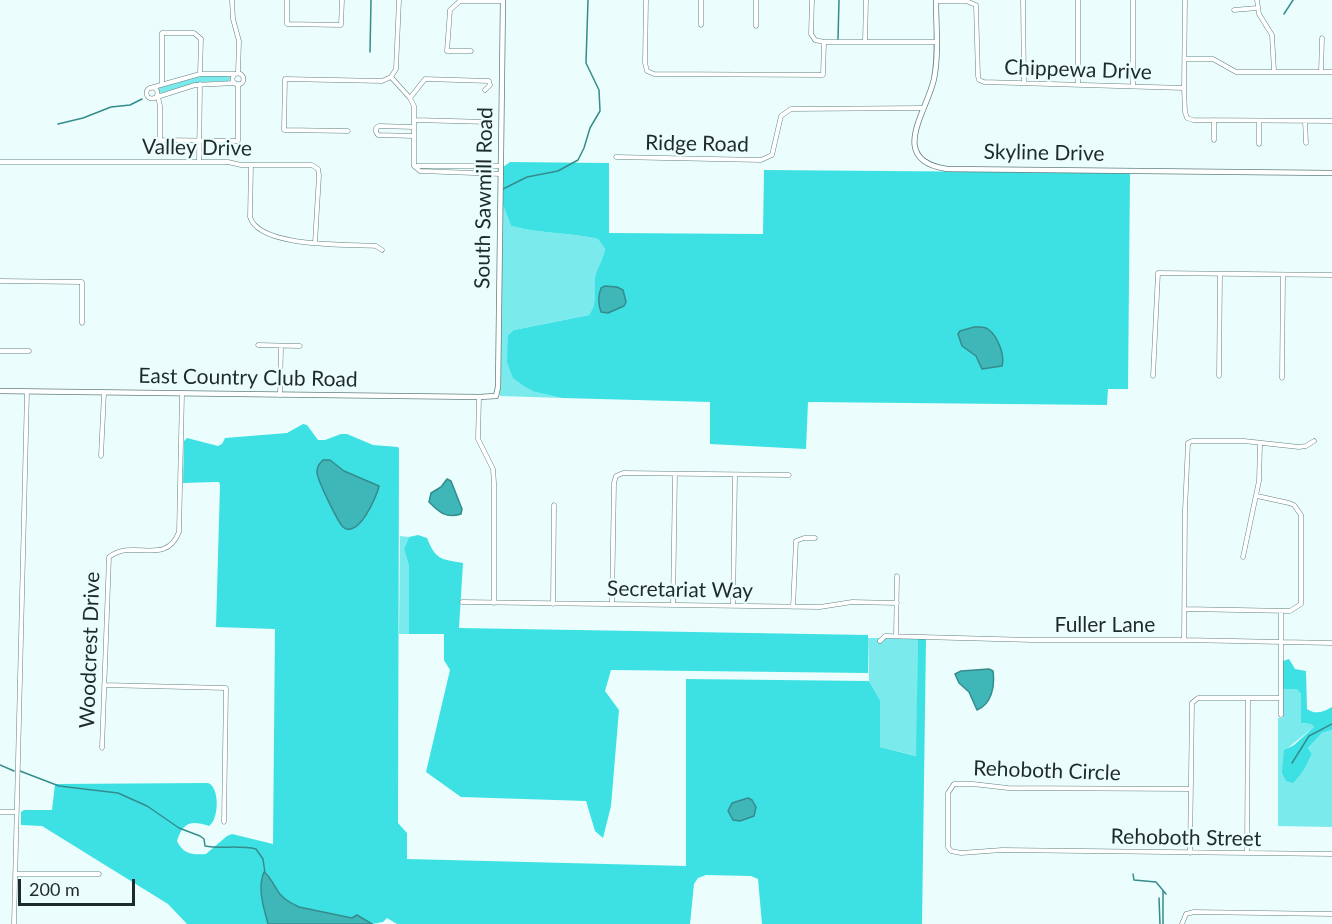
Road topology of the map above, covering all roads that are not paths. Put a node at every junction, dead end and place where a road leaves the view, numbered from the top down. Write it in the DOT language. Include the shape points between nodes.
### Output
graph roads {
  1 [pos="232,0"];
  2 [pos="287,0"];
  3 [pos="342,0"];
  4 [pos="399,0"];
  5 [pos="646,0"];
  6 [pos="701,0"];
  7 [pos="756,0"];
  8 [pos="812,0"];
  9 [pos="866,0"];
  10 [pos="936,0"];
  11 [pos="1023,0"];
  12 [pos="1078,0"];
  13 [pos="1133,0"];
  14 [pos="1185,0"];
  15 [pos="1257,0"];
  16 [pos="502,1"];
  17 [pos="1257,8"];
  18 [pos="1234,10"];
  19 [pos="701,25"];
  20 [pos="756,26"];
  21 [pos="1322,38"];
  22 [pos="824,42"];
  23 [pos="866,42"];
  24 [pos="935,42"];
  25 [pos="471,51"];
  26 [pos="1185,59"];
  27 [pos="1274,71"];
  28 [pos="1321,72"];
  29 [pos="1332,72"];
  30 [pos="200,74"];
  31 [pos="236,74"];
  32 [pos="391,77"];
  33 [pos="1024,83"];
  34 [pos="162,84"];
  35 [pos="200,84"];
  36 [pos="237,84"];
  37 [pos="1078,85"];
  38 [pos="1134,86"];
  39 [pos="150,88"];
  40 [pos="1184,88"];
  41 [pos="485,90"];
  42 [pos="156,98"];
  43 [pos="410,98"];
  44 [pos="923,108"];
  45 [pos="415,120"];
  46 [pos="1214,120"];
  47 [pos="1259,121"];
  48 [pos="1305,121"];
  49 [pos="1332,121"];
  50 [pos="488,122"];
  51 [pos="414,127"];
  52 [pos="348,131"];
  53 [pos="414,136"];
  54 [pos="199,140"];
  55 [pos="1214,140"];
  56 [pos="1306,143"];
  57 [pos="1259,144"];
  58 [pos="616,157"];
  59 [pos="0,162"];
  60 [pos="199,162"];
  61 [pos="251,165"];
  62 [pos="414,166"];
  63 [pos="501,166"];
  64 [pos="1332,173"];
  65 [pos="501,174"];
  66 [pos="315,243"];
  67 [pos="382,250"];
  68 [pos="1220,274"];
  69 [pos="1332,275"];
  70 [pos="1283,276"];
  71 [pos="0,281"];
  72 [pos="82,323"];
  73 [pos="258,345"];
  74 [pos="281,345"];
  75 [pos="300,346"];
  76 [pos="0,351"];
  77 [pos="29,351"];
  78 [pos="1153,376"];
  79 [pos="1219,376"];
  80 [pos="1282,378"];
  81 [pos="0,391"];
  82 [pos="27,392"];
  83 [pos="104,393"];
  84 [pos="182,394"];
  85 [pos="280,395"];
  86 [pos="496,396"];
  87 [pos="479,397"];
  88 [pos="1314,441"];
  89 [pos="1260,444"];
  90 [pos="101,456"];
  91 [pos="675,474"];
  92 [pos="735,474"];
  93 [pos="789,475"];
  94 [pos="1257,496"];
  95 [pos="554,505"];
  96 [pos="815,538"];
  97 [pos="1243,557"];
  98 [pos="897,576"];
  99 [pos="462,602"];
  100 [pos="494,603"];
  101 [pos="897,603"];
  102 [pos="553,604"];
  103 [pos="612,604"];
  104 [pos="673,605"];
  105 [pos="733,606"];
  106 [pos="793,607"];
  107 [pos="1185,609"];
  108 [pos="1281,611"];
  109 [pos="896,636"];
  110 [pos="880,640"];
  111 [pos="1184,640"];
  112 [pos="1280,642"];
  113 [pos="1332,643"];
  114 [pos="104,685"];
  115 [pos="1248,698"];
  116 [pos="1281,698"];
  117 [pos="1281,715"];
  118 [pos="102,748"];
  119 [pos="1190,789"];
  120 [pos="0,812"];
  121 [pos="16,812"];
  122 [pos="225,822"];
  123 [pos="1040,851"];
  124 [pos="1190,853"];
  125 [pos="1247,853"];
  126 [pos="1332,854"];
  127 [pos="15,874"];
  128 [pos="99,874"];
  129 [pos="1332,914"];
  130 [pos="14,924"];
  131 [pos="1182,924"];
  1 -- 31 [label="street" via="238,41"];
  2 -- 3 [label="street" via="287,24 341,25"];
  4 -- 32 [label="street" via="396,69"];
  5 -- 22 [label="street" via="645,63 647,71 654,74 823,75"];
  6 -- 19 [label="street"];
  7 -- 20 [label="street"];
  8 -- 22 [label="street" via="811,34 815,40"];
  9 -- 23 [label="street"];
  10 -- 24 [label="street, Skyline Drive"];
  10 -- 33 [label="street, Chippewa Drive" via="976,5 980,80"];
  11 -- 33 [label="street"];
  12 -- 37 [label="street"];
  13 -- 38 [label="street"];
  14 -- 26 [label="street"];
  15 -- 17 [label="street"];
  16 -- 25 [label="street" via="460,1 450,10 447,51"];
  16 -- 63 [label="street, South Sawmill Road"];
  17 -- 18 [label="street"];
  17 -- 27 [label="street" via="1272,35"];
  21 -- 28 [label="street"];
  22 -- 23 [label="street"];
  23 -- 24 [label="street"];
  24 -- 44 [label="street, Skyline Drive" via="934,78"];
  26 -- 27 [label="street" via="1213,59 1236,72"];
  26 -- 40 [label="street"];
  27 -- 28 [label="street"];
  28 -- 29 [label="street"];
  30 -- 31 [label="street"];
  30 -- 34 [label="street"];
  30 -- 34 [label="street" via="198,35 162,33"];
  31 -- 36 [label="street" via="232,79"];
  31 -- 36 [label="street" via="243,78"];
  32 -- 43 [label="street"];
  32 -- 52 [label="street" via="382,81 285,79 284,130"];
  33 -- 37 [label="street, Chippewa Drive"];
  34 -- 39 [label="street"];
  35 -- 36 [label="street"];
  35 -- 42 [label="street"];
  35 -- 54 [label="street"];
  36 -- 54 [label="street" via="238,141"];
  37 -- 38 [label="street, Chippewa Drive"];
  38 -- 40 [label="street, Chippewa Drive"];
  39 -- 42 [label="street" via="156,91"];
  39 -- 42 [label="street" via="147,95"];
  40 -- 46 [label="street" via="1187,118"];
  41 -- 43 [label="street" via="489,81 425,79"];
  42 -- 54 [label="street" via="160,106 160,140"];
  43 -- 45 [label="street"];
  44 -- 58 [label="street, Ridge Road" via="791,109 781,116 772,155 761,160"];
  44 -- 64 [label="street, Skyline Drive" via="915,146 920,158 938,167"];
  45 -- 50 [label="street"];
  45 -- 51 [label="street"];
  46 -- 47 [label="street"];
  46 -- 55 [label="street"];
  47 -- 48 [label="street"];
  47 -- 57 [label="street"];
  48 -- 49 [label="street"];
  48 -- 56 [label="street"];
  51 -- 53 [label="street"];
  51 -- 53 [label="street" via="376,128 378,135"];
  53 -- 62 [label="street"];
  54 -- 60 [label="street"];
  59 -- 60 [label="street, Valley Drive"];
  60 -- 61 [label="street, Valley Drive"];
  61 -- 66 [label="street" via="252,224 257,230 290,241"];
  61 -- 66 [label="street, Valley Drive" via="312,165 318,169"];
  62 -- 63 [label="street"];
  62 -- 65 [label="street" via="420,171"];
  63 -- 65 [label="street, South Sawmill Road"];
  65 -- 86 [label="street, South Sawmill Road"];
  66 -- 67 [label="street" via="376,246"];
  68 -- 70 [label="street"];
  68 -- 78 [label="street" via="1158,273"];
  68 -- 79 [label="street"];
  69 -- 70 [label="street"];
  70 -- 80 [label="street"];
  71 -- 72 [label="street" via="82,282"];
  73 -- 74 [label="street"];
  74 -- 75 [label="street"];
  74 -- 85 [label="street"];
  76 -- 77 [label="street"];
  81 -- 82 [label="street, East Country Club Road"];
  82 -- 83 [label="street, East Country Club Road"];
  82 -- 121 [label="street"];
  83 -- 84 [label="street, East Country Club Road"];
  83 -- 90 [label="street"];
  84 -- 85 [label="street, East Country Club Road"];
  84 -- 114 [label="street, Woodcrest Drive" via="179,532 166,550 118,550 109,557"];
  85 -- 87 [label="street, East Country Club Road"];
  86 -- 87 [label="street, East Country Club Road"];
  87 -- 100 [label="street" via="478,439 493,469"];
  88 -- 89 [label="street" via="1299,447"];
  89 -- 94 [label="street"];
  89 -- 107 [label="street" via="1188,443"];
  91 -- 92 [label="street"];
  91 -- 103 [label="street" via="616,476"];
  91 -- 104 [label="street"];
  92 -- 93 [label="street"];
  92 -- 105 [label="street"];
  94 -- 97 [label="street"];
  94 -- 108 [label="street" via="1294,505 1301,515 1301,604"];
  95 -- 102 [label="street"];
  96 -- 106 [label="street" via="796,541"];
  98 -- 101 [label="street"];
  99 -- 100 [label="street, Secretariat Way"];
  100 -- 102 [label="street, Secretariat Way"];
  101 -- 106 [label="street, Secretariat Way"];
  101 -- 109 [label="street"];
  102 -- 103 [label="street, Secretariat Way"];
  103 -- 104 [label="street, Secretariat Way"];
  104 -- 105 [label="street, Secretariat Way"];
  105 -- 106 [label="street, Secretariat Way"];
  107 -- 108 [label="street"];
  107 -- 111 [label="street"];
  108 -- 112 [label="street"];
  109 -- 110 [label="street, Fuller Lane"];
  109 -- 111 [label="street, Fuller Lane"];
  111 -- 112 [label="street, Fuller Lane"];
  112 -- 113 [label="street, Fuller Lane"];
  112 -- 116 [label="street"];
  114 -- 118 [label="street, Woodcrest Drive"];
  114 -- 122 [label="street" via="226,688"];
  115 -- 116 [label="street"];
  115 -- 119 [label="street" via="1198,698 1192,704"];
  115 -- 125 [label="street"];
  116 -- 117 [label="street"];
  119 -- 123 [label="street, Rehoboth Circle" via="951,786 951,851"];
  119 -- 124 [label="street"];
  120 -- 121 [label="street"];
  121 -- 127 [label="street"];
  123 -- 124 [label="street, Rehoboth Street"];
  124 -- 125 [label="street, Rehoboth Street"];
  125 -- 126 [label="street, Rehoboth Street"];
  127 -- 128 [label="street"];
  127 -- 130 [label="street"];
  129 -- 131 [label="street" via="1194,912 1186,914"];
}
